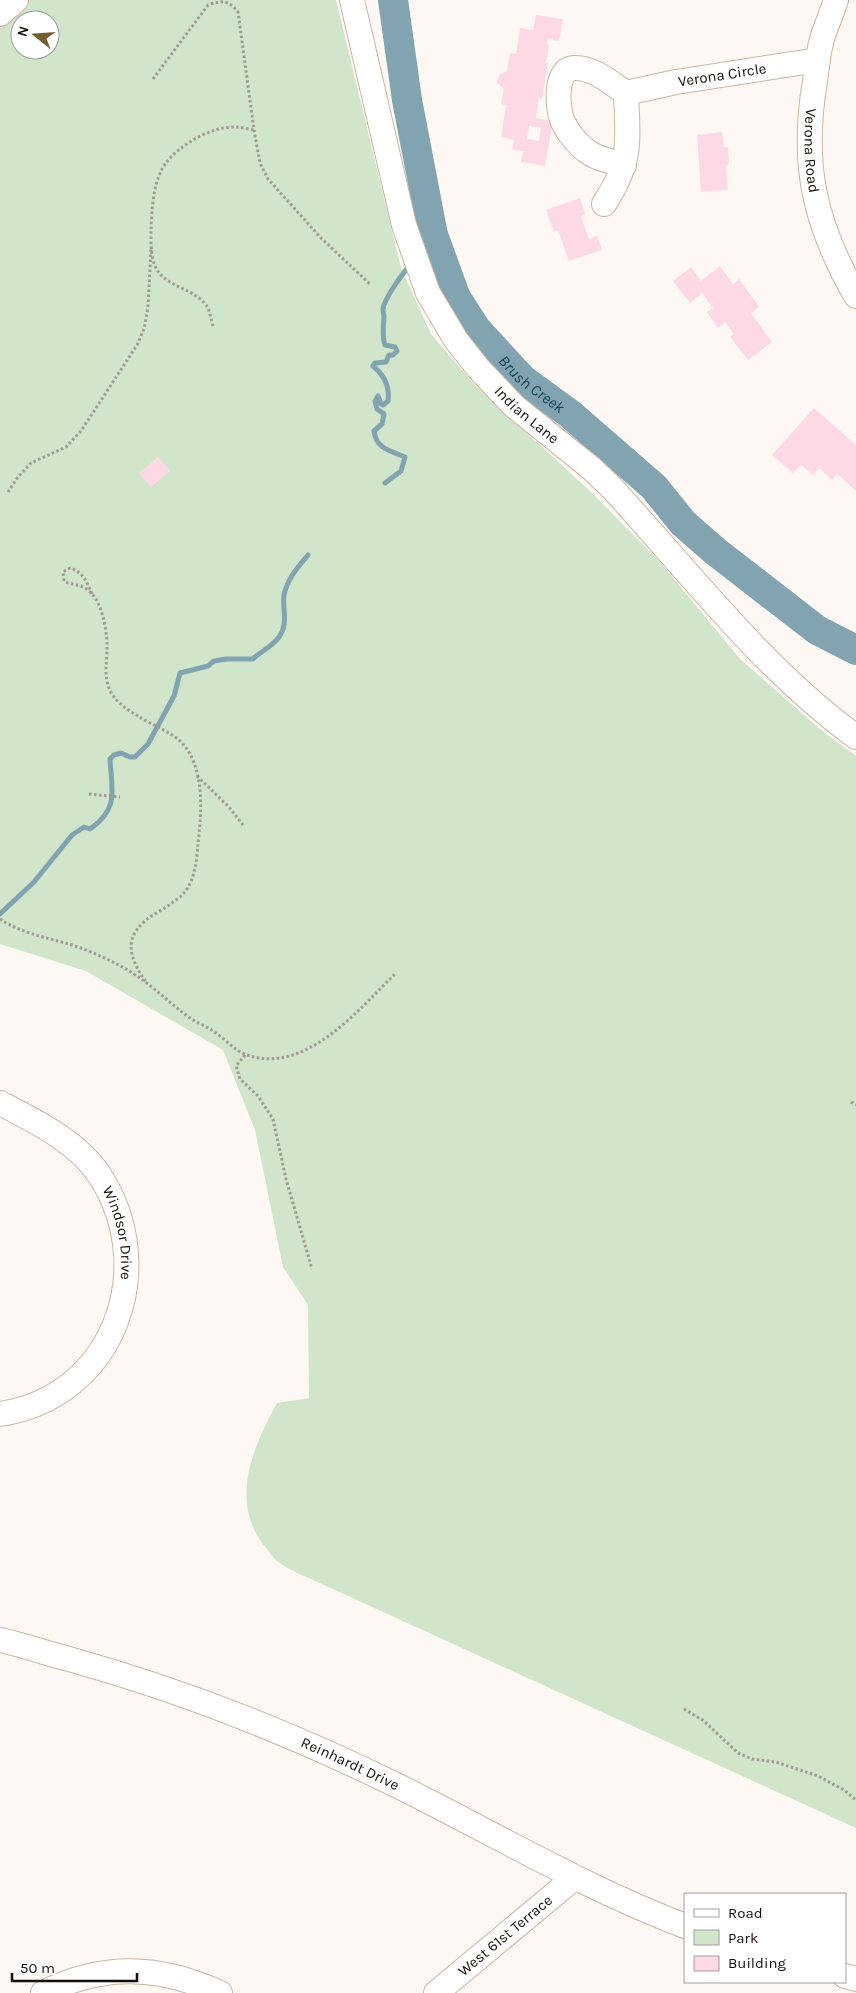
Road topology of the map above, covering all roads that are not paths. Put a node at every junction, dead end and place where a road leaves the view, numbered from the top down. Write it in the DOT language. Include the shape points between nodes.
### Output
graph roads {
  1 [pos="16,0"];
  2 [pos="352,0"];
  3 [pos="836,0"];
  4 [pos="0,14"];
  5 [pos="818,60"];
  6 [pos="626,93"];
  7 [pos="624,165"];
  8 [pos="604,204"];
  9 [pos="856,296"];
  10 [pos="856,737"];
  11 [pos="0,1103"];
  12 [pos="0,1414"];
  13 [pos="0,1640"];
  14 [pos="574,1878"];
  15 [pos="684,1926"];
  16 [pos="43,1993"];
  17 [pos="220,1993"];
  18 [pos="436,1993"];
  1 -- 4 [label="street"];
  2 -- 10 [label="street, Indian Lane" via="404,225 428,293 456,340 514,406 612,488 784,678"];
  3 -- 5 [label="street, Verona Road"];
  5 -- 6 [label="street, Verona Circle"];
  5 -- 9 [label="street, Verona Road" via="810,107 808,154 814,195 823,228"];
  6 -- 7 [label="street" via="628,138"];
  6 -- 7 [label="street" via="595,73 575,68 562,76 559,90 564,125 578,143 597,157"];
  7 -- 8 [label="street"];
  11 -- 12 [label="street, Windsor Drive" via="56,1135 82,1155 99,1175 115,1202 122,1223 128,1270 118,1320 99,1354 63,1389 38,1403"];
  13 -- 14 [label="street, Reinhardt Drive" via="156,1685 238,1714 335,1755"];
  14 -- 15 [label="street, Reinhardt Drive"];
  14 -- 18 [label="street, West 61st Terrace"];
  16 -- 17 [label="street" via="106,1972 129,1970 188,1980"];
}
